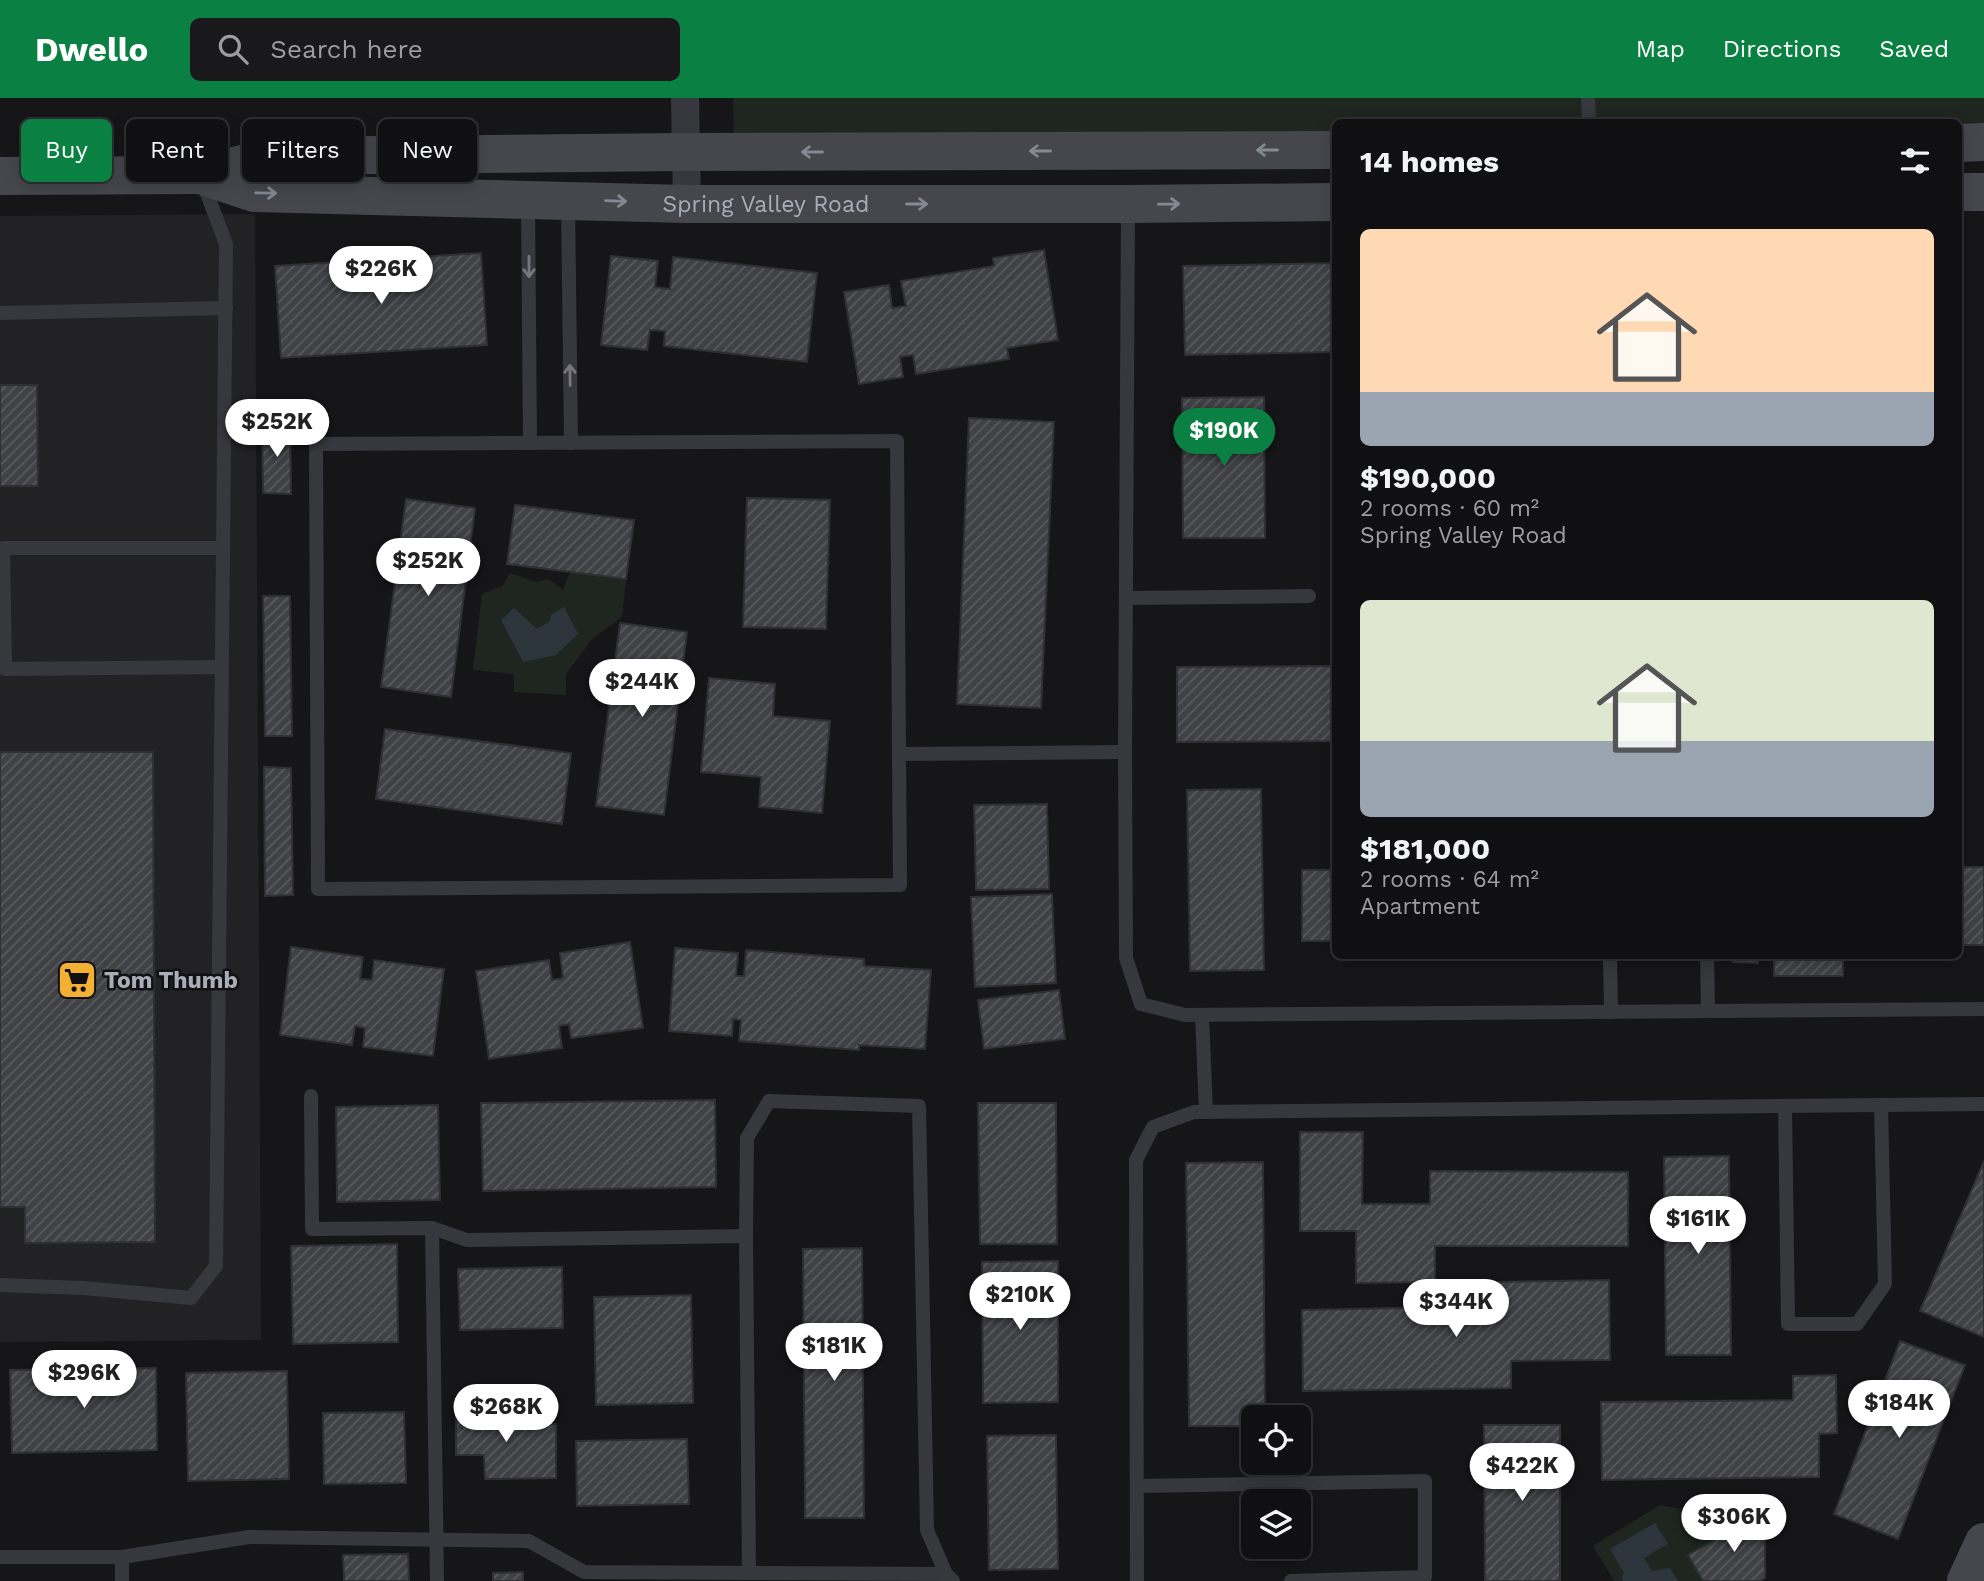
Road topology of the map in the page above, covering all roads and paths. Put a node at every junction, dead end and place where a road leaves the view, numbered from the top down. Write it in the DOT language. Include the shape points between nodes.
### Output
graph roads {
  1 [pos="685,98"];
  2 [pos="1588,98"];
  3 [pos="1589,119"];
  4 [pos="1984,142"];
  5 [pos="1962,143"];
  6 [pos="1332,150"];
  7 [pos="686,152"];
  8 [pos="228,168"];
  9 [pos="126,175"];
  10 [pos="0,176"];
  11 [pos="204,182"];
  12 [pos="222,182"];
  13 [pos="1962,192"];
  14 [pos="1984,192"];
  15 [pos="528,199"];
  16 [pos="568,200"];
  17 [pos="1332,202"];
  18 [pos="687,204"];
  19 [pos="1128,204"];
  20 [pos="226,308"];
  21 [pos="0,313"];
  22 [pos="530,443"];
  23 [pos="570,443"];
  24 [pos="223,548"];
  25 [pos="1309,596"];
  26 [pos="1126,598"];
  27 [pos="222,667"];
  28 [pos="1125,752"];
  29 [pos="899,754"];
  30 [pos="1610,959"];
  31 [pos="1707,959"];
  32 [pos="1984,1009"];
  33 [pos="1708,1011"];
  34 [pos="1611,1012"];
  35 [pos="1202,1015"];
  36 [pos="311,1096"];
  37 [pos="1984,1104"];
  38 [pos="1881,1105"];
  39 [pos="1785,1106"];
  40 [pos="1206,1111"];
  41 [pos="432,1228"];
  42 [pos="746,1236"];
  43 [pos="0,1285"];
  44 [pos="1137,1486"];
  45 [pos="436,1539"];
  46 [pos="1984,1542"];
  47 [pos="122,1557"];
  48 [pos="0,1558"];
  49 [pos="749,1572"];
  50 [pos="949,1577"];
  51 [pos="122,1581"];
  52 [pos="437,1581"];
  53 [pos="1137,1581"];
  54 [pos="1291,1581"];
  55 [pos="1966,1581"];
  1 -- 7 [label="street"];
  2 -- 3 [label="lane"];
  4 -- 5 [label="street"];
  6 -- 7 [label="street, Spring Valley Road, one-way"];
  7 -- 8 [label="street, Spring Valley Road" via="273,156"];
  7 -- 18 [label="street"];
  9 -- 10 [label="street, Spring Valley Road"];
  11 -- 20 [label="lane" via="226,244"];
  12 -- 15 [label="street, Spring Valley Road, one-way" via="254,193"];
  13 -- 14 [label="street"];
  15 -- 16 [label="street, Spring Valley Road"];
  15 -- 22 [label="lane, one-way"];
  16 -- 18 [label="street, Spring Valley Road, one-way"];
  23 -- 16 [label="lane, one-way"];
  19 -- 17 [label="street, Spring Valley Road, one-way"];
  18 -- 19 [label="street, Spring Valley Road, one-way"];
  19 -- 26 [label="lane"];
  20 -- 21 [label="lane"];
  20 -- 24 [label="lane"];
  22 -- 23 [label="lane"];
  22 -- 29 [label="lane" via="316,444 318,889 900,885"];
  23 -- 29 [label="lane" via="897,440"];
  24 -- 27 [label="lane"];
  24 -- 27 [label="lane" via="3,548 5,669"];
  25 -- 26 [label="lane"];
  26 -- 28 [label="lane"];
  27 -- 43 [label="lane" via="216,1266 191,1298"];
  28 -- 29 [label="lane"];
  28 -- 35 [label="lane" via="1126,958 1142,1004"];
  30 -- 34 [label="lane"];
  31 -- 33 [label="lane"];
  32 -- 33 [label="lane"];
  33 -- 34 [label="lane"];
  34 -- 35 [label="lane"];
  35 -- 40 [label="lane"];
  36 -- 41 [label="lane" via="312,1228"];
  37 -- 38 [label="lane"];
  38 -- 39 [label="lane"];
  38 -- 39 [label="lane" via="1885,1284 1857,1324 1788,1324"];
  39 -- 40 [label="lane"];
  40 -- 44 [label="lane" via="1153,1127 1136,1160"];
  41 -- 42 [label="lane" via="467,1240"];
  41 -- 45 [label="lane"];
  42 -- 49 [label="lane"];
  42 -- 50 [label="lane" via="747,1138 769,1101 919,1106 927,1530"];
  44 -- 53 [label="lane"];
  44 -- 54 [label="lane" via="1425,1481 1425,1577"];
  45 -- 47 [label="lane" via="249,1537"];
  45 -- 49 [label="lane" via="529,1541 584,1572"];
  45 -- 52 [label="lane"];
  46 -- 55 [label="street"];
  47 -- 48 [label="lane"];
  47 -- 51 [label="lane"];
  49 -- 50 [label="lane"];
}
